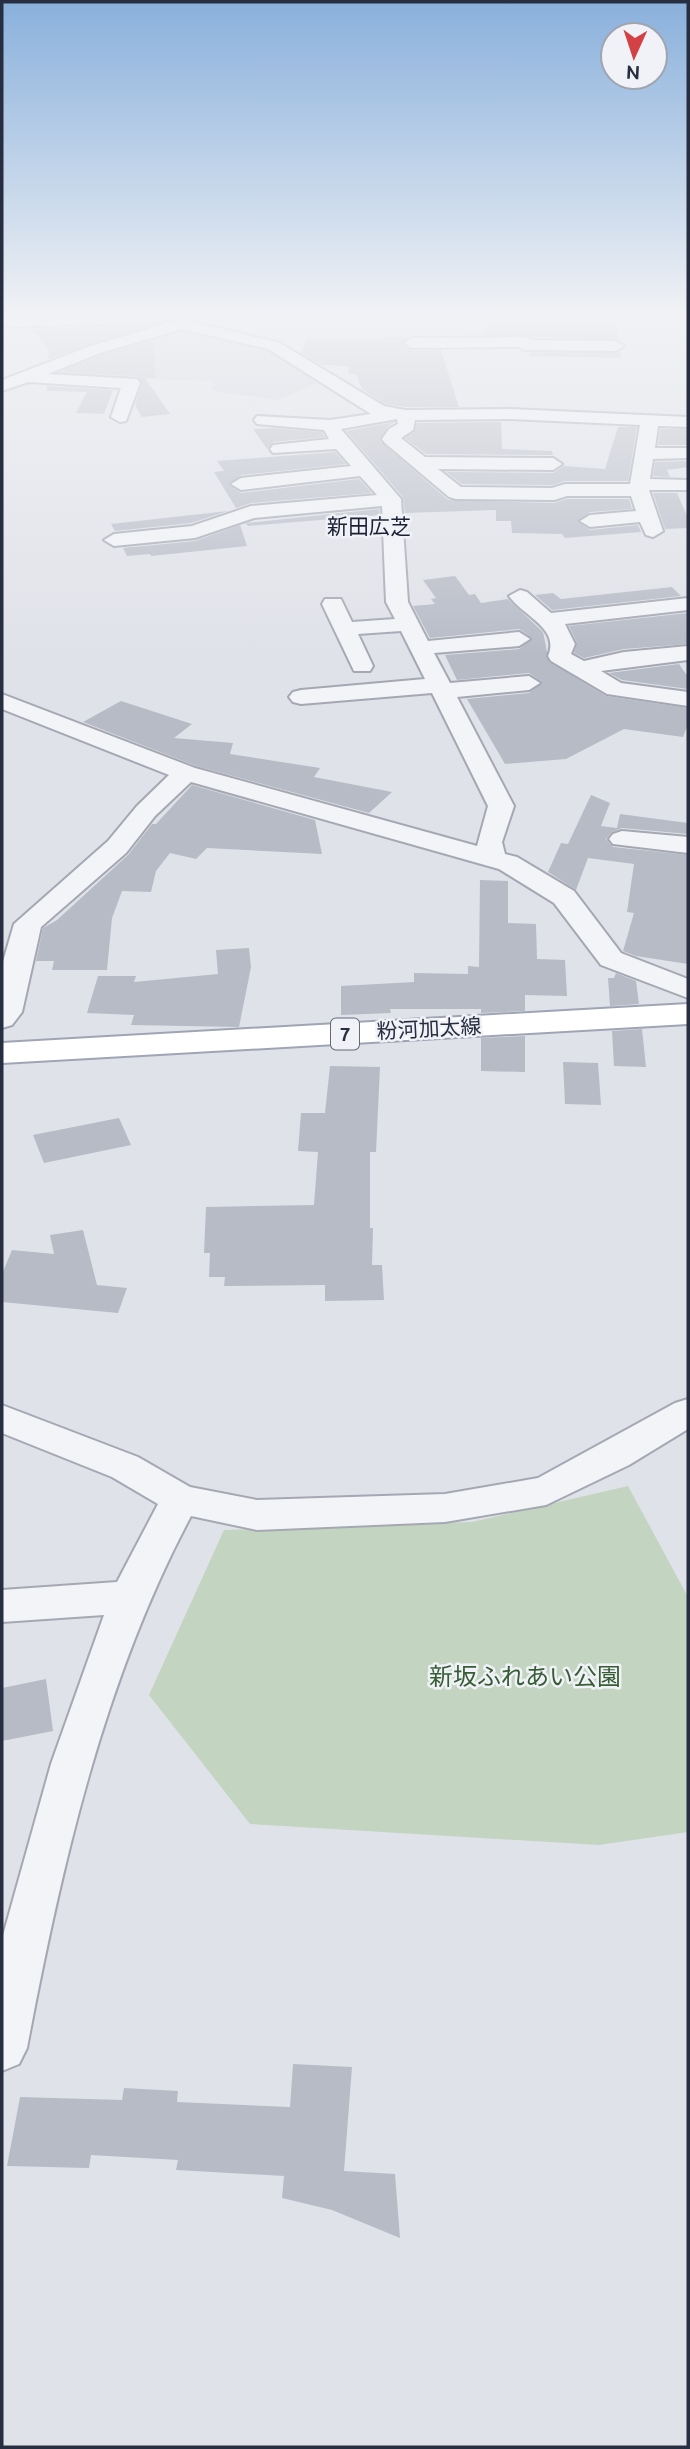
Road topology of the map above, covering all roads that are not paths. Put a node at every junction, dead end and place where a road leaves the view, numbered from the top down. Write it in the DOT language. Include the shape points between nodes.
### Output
graph roads {
  1 [pos="301,427"];
  2 [pos="353,427"];
  3 [pos="405,427"];
  4 [pos="649,427"];
  5 [pos="336,434"];
  6 [pos="279,449"];
  7 [pos="688,453"];
  8 [pos="643,454"];
  9 [pos="418,463"];
  10 [pos="553,464"];
  11 [pos="365,470"];
  12 [pos="241,484"];
  13 [pos="685,485"];
  14 [pos="639,487"];
  15 [pos="529,494"];
  16 [pos="391,499"];
  17 [pos="532,519"];
  18 [pos="590,521"];
  19 [pos="114,540"];
  20 [pos="520,596"];
  21 [pos="333,604"];
  22 [pos="688,604"];
  23 [pos="546,620"];
  24 [pos="409,624"];
  25 [pos="344,629"];
  26 [pos="519,639"];
  27 [pos="421,648"];
  28 [pos="688,653"];
  29 [pos="362,666"];
  30 [pos="580,669"];
  31 [pos="529,683"];
  32 [pos="441,688"];
  33 [pos="301,697"];
  34 [pos="688,699"];
  35 [pos="7,710"];
  36 [pos="186,773"];
  37 [pos="622,839"];
  38 [pos="688,845"];
  39 [pos="493,859"];
  40 [pos="688,989"];
  41 [pos="688,1014"];
  42 [pos="2,1018"];
  43 [pos="2,1053"];
  44 [pos="688,1412"];
  45 [pos="2,1418"];
  46 [pos="180,1499"];
  47 [pos="131,1597"];
  48 [pos="2,1606"];
  49 [pos="2,2048"];
  1 -- 5 [label="street"];
  2 -- 5 [label="street"];
  3 -- 9 [label="street" via="391,439"];
  4 -- 8 [label="street"];
  5 -- 6 [label="street"];
  5 -- 11 [label="street"];
  7 -- 8 [label="street"];
  8 -- 14 [label="street"];
  9 -- 10 [label="street"];
  9 -- 15 [label="street" via="456,493"];
  11 -- 12 [label="street"];
  11 -- 16 [label="street"];
  13 -- 14 [label="street"];
  14 -- 15 [label="street"];
  14 -- 18 [label="street" via="650,523"];
  15 -- 17 [label="street"];
  16 -- 19 [label="street" via="251,512 195,532"];
  16 -- 24 [label="street" via="397,602"];
  20 -- 23 [label="street"];
  21 -- 25 [label="street"];
  22 -- 23 [label="street"];
  23 -- 30 [label="street" via="560,631 564,644 559,656"];
  24 -- 25 [label="street"];
  24 -- 27 [label="street"];
  25 -- 29 [label="street"];
  26 -- 27 [label="street"];
  27 -- 32 [label="street"];
  28 -- 30 [label="street"];
  30 -- 34 [label="street" via="615,690"];
  31 -- 32 [label="street"];
  32 -- 33 [label="street"];
  32 -- 39 [label="street" via="502,806 489,842"];
  35 -- 36 [label="street"];
  36 -- 39 [label="street"];
  36 -- 42 [label="street" via="117,847 28,924"];
  37 -- 38 [label="street"];
  39 -- 40 [label="street" via="508,863 564,897 611,959"];
  41 -- 43 [label="main road, 粉河加太線 / 7"];
  44 -- 46 [label="street" via="546,1491 445,1508 257,1515"];
  45 -- 46 [label="street" via="125,1467"];
  46 -- 47 [label="street"];
  47 -- 48 [label="street"];
  47 -- 49 [label="street" via="71,1774 17,1966"];
}
